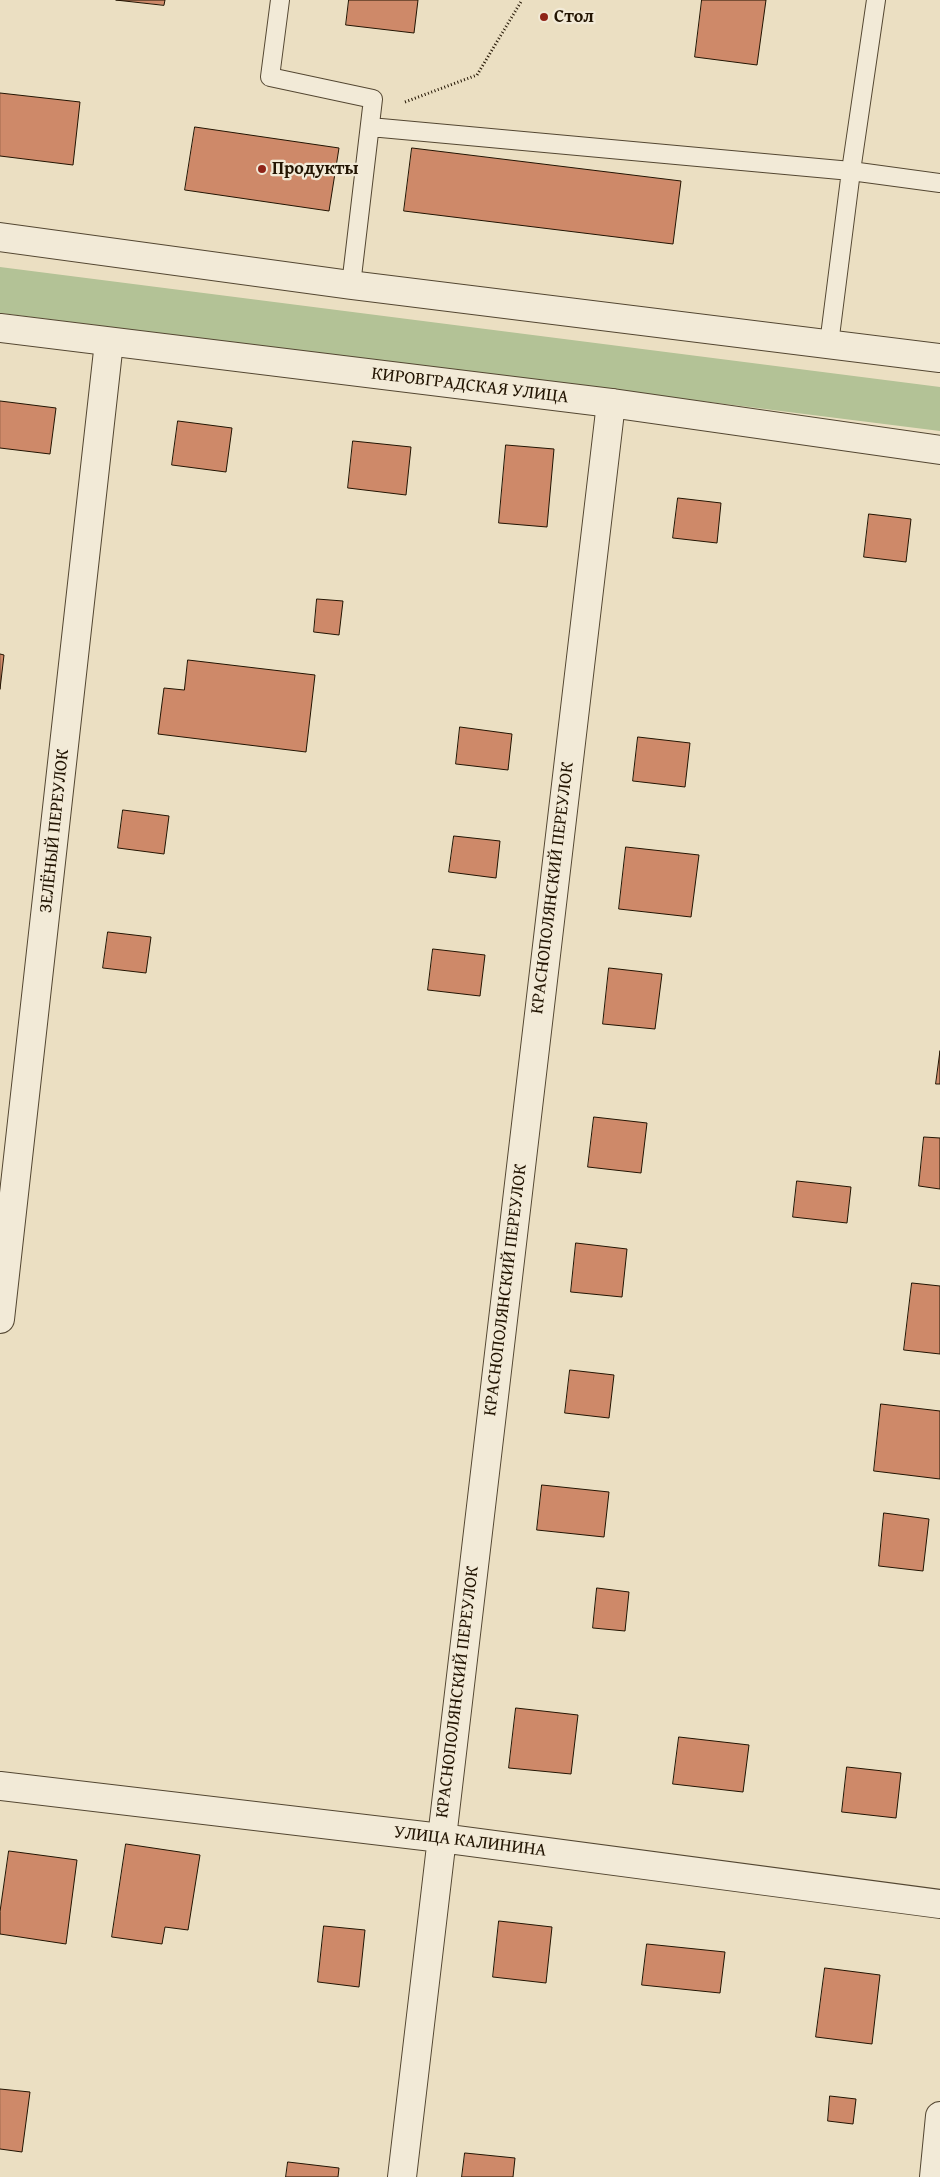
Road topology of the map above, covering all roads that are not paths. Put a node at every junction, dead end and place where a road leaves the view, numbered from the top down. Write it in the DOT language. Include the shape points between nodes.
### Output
graph roads {
  1 [pos="280,0"];
  2 [pos="876,0"];
  3 [pos="371,121"];
  4 [pos="851,171"];
  5 [pos="940,183"];
  6 [pos="0,237"];
  7 [pos="351,285"];
  8 [pos="0,328"];
  9 [pos="109,342"];
  10 [pos="830,344"];
  11 [pos="939,353"];
  12 [pos="611,403"];
  13 [pos="940,450"];
  14 [pos="0,1319"];
  15 [pos="0,1786"];
  16 [pos="441,1838"];
  17 [pos="940,1904"];
  18 [pos="940,2116"];
  19 [pos="402,2177"];
  20 [pos="934,2177"];
  1 -- 3 [label="lane" via="270,77 373,99"];
  2 -- 4 [label="lane"];
  3 -- 4 [label="lane"];
  3 -- 7 [label="lane"];
  4 -- 5 [label="lane"];
  4 -- 10 [label="lane"];
  6 -- 7 [label="street"];
  7 -- 10 [label="street"];
  8 -- 9 [label="street, КИРОВГРАДСКАЯ УЛИЦА"];
  9 -- 12 [label="street, КИРОВГРАДСКАЯ УЛИЦА"];
  9 -- 14 [label="street, ЗЕЛЁНЫЙ ПЕРЕУЛОК"];
  10 -- 11 [label="street"];
  12 -- 13 [label="street, КИРОВГРАДСКАЯ УЛИЦА"];
  12 -- 16 [label="street, КРАСНОПОЛЯНСКИЙ ПЕРЕУЛОК"];
  15 -- 16 [label="street, УЛИЦА КАЛИНИНА"];
  16 -- 17 [label="street, УЛИЦА КАЛИНИНА"];
  16 -- 19 [label="street, КРАСНОПОЛЯНСКИЙ ПЕРЕУЛОК"];
  18 -- 20 [label="street"];
}
